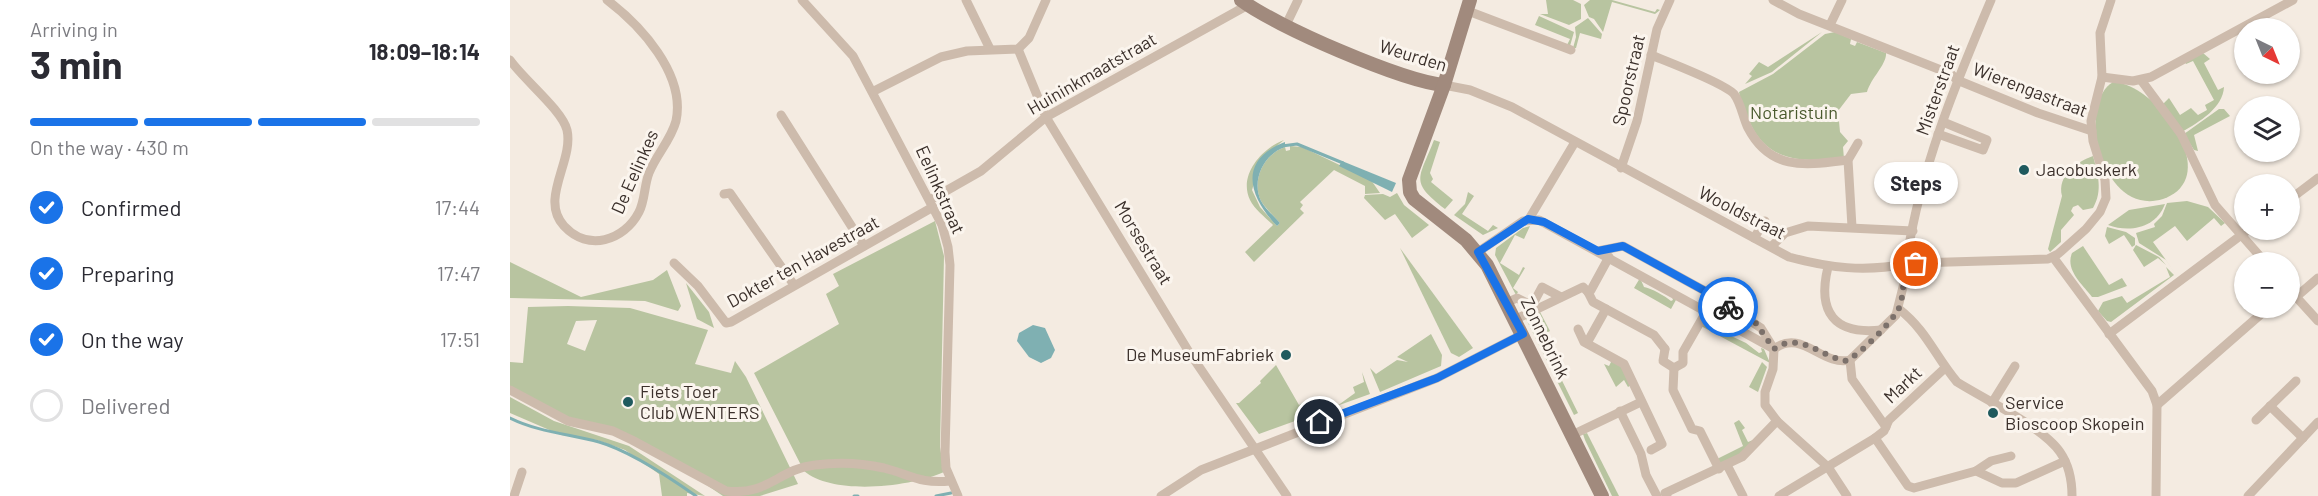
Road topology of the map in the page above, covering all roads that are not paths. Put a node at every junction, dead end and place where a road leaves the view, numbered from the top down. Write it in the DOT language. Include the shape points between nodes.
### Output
graph roads {
  1 [pos="607,0"];
  2 [pos="966,0"];
  3 [pos="1046,0"];
  4 [pos="1298,0"];
  5 [pos="1670,0"];
  6 [pos="1773,0"];
  7 [pos="1842,0"];
  8 [pos="1990,0"];
  9 [pos="2111,0"];
  10 [pos="2294,0"];
  11 [pos="805,1"];
  12 [pos="1244,2"];
  13 [pos="1469,5"];
  14 [pos="1286,25"];
  15 [pos="1830,25"];
  16 [pos="990,49"];
  17 [pos="1018,49"];
  18 [pos="1571,50"];
  19 [pos="1651,55"];
  20 [pos="510,60"];
  21 [pos="2102,77"];
  22 [pos="1957,80"];
  23 [pos="2141,80"];
  24 [pos="1444,85"];
  25 [pos="874,91"];
  26 [pos="781,116"];
  27 [pos="1046,117"];
  28 [pos="1943,122"];
  29 [pos="2092,131"];
  30 [pos="1938,134"];
  31 [pos="1575,142"];
  32 [pos="1858,143"];
  33 [pos="1848,160"];
  34 [pos="1621,168"];
  35 [pos="2318,178"];
  36 [pos="2300,192"];
  37 [pos="724,194"];
  38 [pos="932,203"];
  39 [pos="1528,219"];
  40 [pos="1765,221"];
  41 [pos="2234,222"];
  42 [pos="1852,227"];
  43 [pos="1913,231"];
  44 [pos="1754,238"];
  45 [pos="2234,240"];
  46 [pos="864,246"];
  47 [pos="1772,246"];
  48 [pos="1598,251"];
  49 [pos="1478,252"];
  50 [pos="1609,257"];
  51 [pos="2053,257"];
  52 [pos="674,264"];
  53 [pos="1907,266"];
  54 [pos="1828,267"];
  55 [pos="2318,278"];
  56 [pos="794,285"];
  57 [pos="1589,294"];
  58 [pos="2300,294"];
  59 [pos="1561,297"];
  60 [pos="1714,298"];
  61 [pos="2300,301"];
  62 [pos="1508,302"];
  63 [pos="1606,309"];
  64 [pos="1899,309"];
  65 [pos="1706,313"];
  66 [pos="2257,318"];
  67 [pos="1516,319"];
  68 [pos="2318,321"];
  69 [pos="1578,329"];
  70 [pos="1881,330"];
  71 [pos="1523,334"];
  72 [pos="2109,334"];
  73 [pos="1587,343"];
  74 [pos="1933,345"];
  75 [pos="1665,349"];
  76 [pos="1774,349"];
  77 [pos="1683,352"];
  78 [pos="1925,352"];
  79 [pos="1850,360"];
  80 [pos="2015,366"];
  81 [pos="1674,368"];
  82 [pos="1945,368"];
  83 [pos="2296,381"];
  84 [pos="510,390"];
  85 [pos="1641,402"];
  86 [pos="1992,403"];
  87 [pos="2157,405"];
  88 [pos="2270,406"];
  89 [pos="1620,411"];
  90 [pos="2256,420"];
  91 [pos="1777,421"];
  92 [pos="2318,422"];
  93 [pos="1886,427"];
  94 [pos="1572,435"];
  95 [pos="1875,438"];
  96 [pos="2303,438"];
  97 [pos="1255,447"];
  98 [pos="1650,450"];
  99 [pos="2011,456"];
  100 [pos="2066,462"];
  101 [pos="1723,467"];
  102 [pos="1828,467"];
  103 [pos="1976,471"];
  104 [pos="522,472"];
  105 [pos="950,480"];
  106 [pos="1662,495"];
  107 [pos="514,496"];
  108 [pos="958,496"];
  109 [pos="1161,496"];
  110 [pos="1287,496"];
  111 [pos="1602,496"];
  112 [pos="1743,496"];
  113 [pos="1779,496"];
  114 [pos="1847,496"];
  115 [pos="2072,496"];
  116 [pos="2156,496"];
  117 [pos="2248,496"];
  1 -- 20 [label="street, De Eelinkes" via="640,28 655,49 668,74 676,106 675,123 648,176 640,211 620,235 596,241 581,239 560,221 555,208 566,152 566,128 556,111"];
  2 -- 16 [label="street"];
  3 -- 17 [label="street" via="1029,38"];
  4 -- 14 [label="street"];
  5 -- 19 [label="street, Spoorstraat"];
  6 -- 15 [label="street, Wierengastraat"];
  7 -- 15 [label="street"];
  8 -- 22 [label="street, Misterstraat"];
  9 -- 21 [label="street" via="2100,33"];
  10 -- 23 [label="street"];
  11 -- 25 [label="street, Eelinkstraat" via="853,56"];
  12 -- 14 [label="street, Weurden"];
  12 -- 27 [label="street, Huininkmaatstraat"];
  13 -- 18 [label="street"];
  13 -- 24 [label="street, Zonnebrink"];
  14 -- 24 [label="street, Weurden" via="1378,66"];
  15 -- 22 [label="street, Wierengastraat" via="1951,74"];
  16 -- 17 [label="street"];
  16 -- 25 [label="street" via="941,57"];
  17 -- 27 [label="street, Morsestraat"];
  19 -- 33 [label="street" via="1728,90 1738,101 1754,137 1778,158 1802,165"];
  19 -- 34 [label="street, Spoorstraat" via="1637,121"];
  21 -- 23 [label="street"];
  21 -- 29 [label="street"];
  22 -- 28 [label="street, Misterstraat"];
  22 -- 29 [label="street, Wierengastraat" via="2038,114"];
  23 -- 41 [label="street" via="2174,124 2216,205"];
  24 -- 31 [label="street, Weurden" via="1502,102"];
  24 -- 49 [label="street, Zonnebrink" via="1408,187 1414,199"];
  25 -- 38 [label="street, Eelinkstraat"];
  26 -- 46 [label="street"];
  27 -- 38 [label="street, Huininkmaatstraat" via="981,171"];
  27 -- 97 [label="street, Morsestraat" via="1189,352"];
  28 -- 30 [label="street, Misterstraat"];
  28 -- 30 [label="street" via="1987,140 1983,150"];
  29 -- 51 [label="street" via="2105,180 2104,204 2086,229"];
  30 -- 43 [label="street, Misterstraat"];
  31 -- 34 [label="street, Wooldstraat"];
  31 -- 39 [label="street"];
  32 -- 33 [label="street"];
  33 -- 42 [label="street"];
  34 -- 44 [label="street, Wooldstraat"];
  35 -- 36 [label="street"];
  37 -- 56 [label="street" via="730,194"];
  38 -- 46 [label="street, Dokter ten Havestraat"];
  38 -- 105 [label="street, Eelinkstraat" via="949,256 945,452"];
  39 -- 48 [label="street" via="1544,222"];
  39 -- 49 [label="street"];
  40 -- 44 [label="street"];
  42 -- 43 [label="street"];
  42 -- 47 [label="street" via="1808,226 1785,233"];
  43 -- 53 [label="street, Misterstraat"];
  44 -- 47 [label="street, Wooldstraat"];
  45 -- 72 [label="street"];
  46 -- 56 [label="street, Dokter ten Havestraat"];
  47 -- 54 [label="street, Wooldstraat" via="1789,257"];
  48 -- 50 [label="street"];
  48 -- 60 [label="street" via="1623,246"];
  49 -- 62 [label="street, Zonnebrink"];
  50 -- 57 [label="street"];
  50 -- 65 [label="street"];
  51 -- 53 [label="street, Wooldstraat"];
  51 -- 72 [label="street"];
  52 -- 56 [label="street, Dokter ten Havestraat" via="698,286 726,323"];
  53 -- 54 [label="street, Wooldstraat"];
  53 -- 64 [label="street"];
  54 -- 70 [label="street" via="1824,301 1832,317 1848,329"];
  55 -- 58 [label="street"];
  57 -- 59 [label="street" via="1583,287"];
  57 -- 63 [label="street" via="1593,302"];
  59 -- 62 [label="street" via="1542,287 1534,302 1529,304 1517,298"];
  59 -- 67 [label="street"];
  60 -- 65 [label="street"];
  60 -- 76 [label="street" via="1755,322"];
  61 -- 68 [label="street"];
  62 -- 67 [label="street, Zonnebrink"];
  63 -- 73 [label="street"];
  63 -- 75 [label="street" via="1654,335"];
  64 -- 70 [label="street"];
  64 -- 74 [label="street, Markt"];
  65 -- 76 [label="street"];
  65 -- 77 [label="street"];
  66 -- 87 [label="street"];
  67 -- 71 [label="street, Zonnebrink"];
  69 -- 73 [label="street"];
  70 -- 79 [label="street"];
  71 -- 94 [label="street, Zonnebrink"];
  71 -- 97 [label="street" via="1437,378"];
  72 -- 87 [label="street" via="2152,391"];
  73 -- 85 [label="street" via="1624,364"];
  74 -- 78 [label="street, Markt"];
  74 -- 82 [label="street, Markt"];
  75 -- 77 [label="street" via="1676,346"];
  75 -- 81 [label="street" via="1663,361"];
  76 -- 79 [label="street" via="1798,341 1839,360"];
  76 -- 91 [label="street" via="1773,369 1764,398"];
  77 -- 81 [label="street" via="1683,363"];
  79 -- 93 [label="street, Markt" via="1852,379 1866,392"];
  80 -- 86 [label="street"];
  81 -- 101 [label="street" via="1673,390 1692,429 1700,431"];
  82 -- 86 [label="street, Markt" via="1957,382"];
  82 -- 93 [label="street, Markt"];
  83 -- 88 [label="street"];
  84 -- 105 [label="street" via="568,421 613,431 726,491 740,494 761,490 796,468 817,464 877,467 929,483"];
  85 -- 89 [label="street"];
  85 -- 98 [label="street" via="1662,444"];
  86 -- 100 [label="street, Markt" via="2052,442"];
  87 -- 116 [label="street"];
  88 -- 90 [label="street"];
  88 -- 96 [label="street"];
  89 -- 94 [label="street"];
  89 -- 106 [label="street" via="1646,475"];
  91 -- 101 [label="street" via="1746,454"];
  91 -- 102 [label="street"];
  92 -- 96 [label="street"];
  93 -- 95 [label="street, Markt"];
  94 -- 111 [label="street, Zonnebrink"];
  95 -- 102 [label="street, Markt"];
  95 -- 103 [label="street" via="1914,488"];
  96 -- 117 [label="street"];
  97 -- 109 [label="street" via="1201,470"];
  97 -- 110 [label="street, Morsestraat"];
  99 -- 103 [label="street" via="1991,461"];
  100 -- 103 [label="street" via="2016,483 2002,483"];
  100 -- 115 [label="street"];
  101 -- 106 [label="street"];
  101 -- 112 [label="street"];
  102 -- 113 [label="street, Markt"];
  102 -- 114 [label="street"];
  104 -- 107 [label="street"];
  105 -- 108 [label="street, Eelinkstraat"];
}
